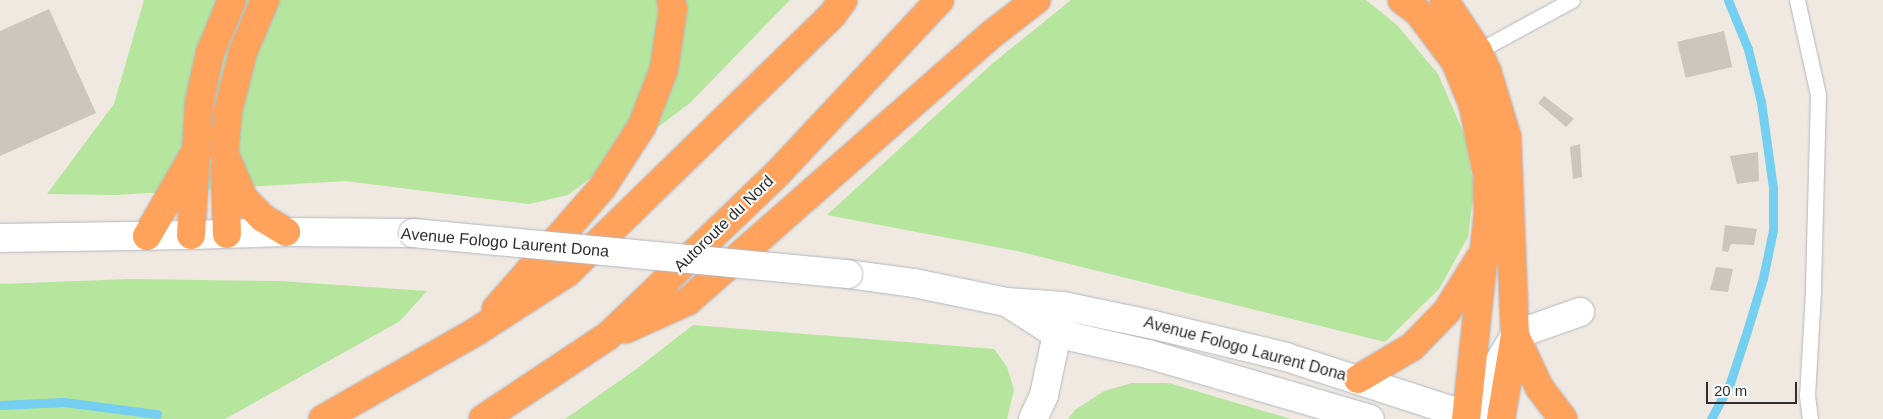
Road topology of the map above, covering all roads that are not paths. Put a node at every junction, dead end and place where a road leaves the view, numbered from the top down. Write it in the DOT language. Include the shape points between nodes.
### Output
graph roads {
  1 [pos="232,0"];
  2 [pos="265,0"];
  3 [pos="672,0"];
  4 [pos="843,0"];
  5 [pos="940,0"];
  6 [pos="1036,0"];
  7 [pos="1402,0"];
  8 [pos="1444,0"];
  9 [pos="1572,0"];
  10 [pos="1797,0"];
  11 [pos="1478,51"];
  12 [pos="194,152"];
  13 [pos="224,153"];
  14 [pos="286,232"];
  15 [pos="227,234"];
  16 [pos="191,235"];
  17 [pos="146,236"];
  18 [pos="0,238"];
  19 [pos="1484,253"];
  20 [pos="1006,302"];
  21 [pos="1063,306"];
  22 [pos="1580,312"];
  23 [pos="477,331"];
  24 [pos="1056,333"];
  25 [pos="1515,335"];
  26 [pos="608,336"];
  27 [pos="1358,379"];
  28 [pos="1471,418"];
  29 [pos="323,419"];
  30 [pos="483,419"];
  31 [pos="1033,419"];
  32 [pos="1370,419"];
  33 [pos="1501,419"];
  34 [pos="1563,419"];
  35 [pos="1810,419"];
  1 -- 12 [label="highway" via="210,53 199,104"];
  2 -- 13 [label="highway" via="243,52 228,111"];
  3 -- 23 [label="highway" via="664,69 642,126 602,188"];
  4 -- 23 [label="highway" via="833,14 567,273"];
  5 -- 26 [label="highway, Autoroute du Nord" via="777,174"];
  6 -- 26 [label="highway" via="992,34 688,301"];
  7 -- 19 [label="highway" via="1419,14 1455,61 1473,106 1487,174 1488,214"];
  8 -- 11 [label="highway"];
  9 -- 11 [label="lane"];
  10 -- 35 [label="lane" via="1818,95 1807,395"];
  11 -- 25 [label="highway" via="1507,137"];
  12 -- 16 [label="highway"];
  12 -- 17 [label="highway"];
  13 -- 14 [label="highway" via="244,200 263,218"];
  13 -- 15 [label="highway"];
  14 -- 15 [label="main road, Avenue Fologo Laurent Dona"];
  14 -- 20 [label="main road, Avenue Fologo Laurent Dona, bridge" via="413,233 848,274"];
  15 -- 16 [label="main road, Avenue Fologo Laurent Dona"];
  16 -- 17 [label="main road, Avenue Fologo Laurent Dona"];
  17 -- 18 [label="main road, Avenue Fologo Laurent Dona"];
  19 -- 27 [label="highway" via="1448,311 1412,347"];
  19 -- 28 [label="highway"];
  20 -- 21 [label="main road, Avenue Fologo Laurent Dona"];
  20 -- 24 [label="main road, Avenue Fologo Laurent Dona"];
  21 -- 24 [label="main road"];
  21 -- 27 [label="main road, Avenue Fologo Laurent Dona" via="1277,355"];
  22 -- 25 [label="main road"];
  23 -- 29 [label="highway"];
  24 -- 31 [label="main road" via="1044,395"];
  24 -- 32 [label="main road, Avenue Fologo Laurent Dona" via="1148,354"];
  25 -- 28 [label="main road"];
  25 -- 33 [label="highway"];
  25 -- 34 [label="highway" via="1539,387"];
  26 -- 30 [label="highway, Autoroute du Nord"];
  27 -- 28 [label="main road, Avenue Fologo Laurent Dona"];
}
